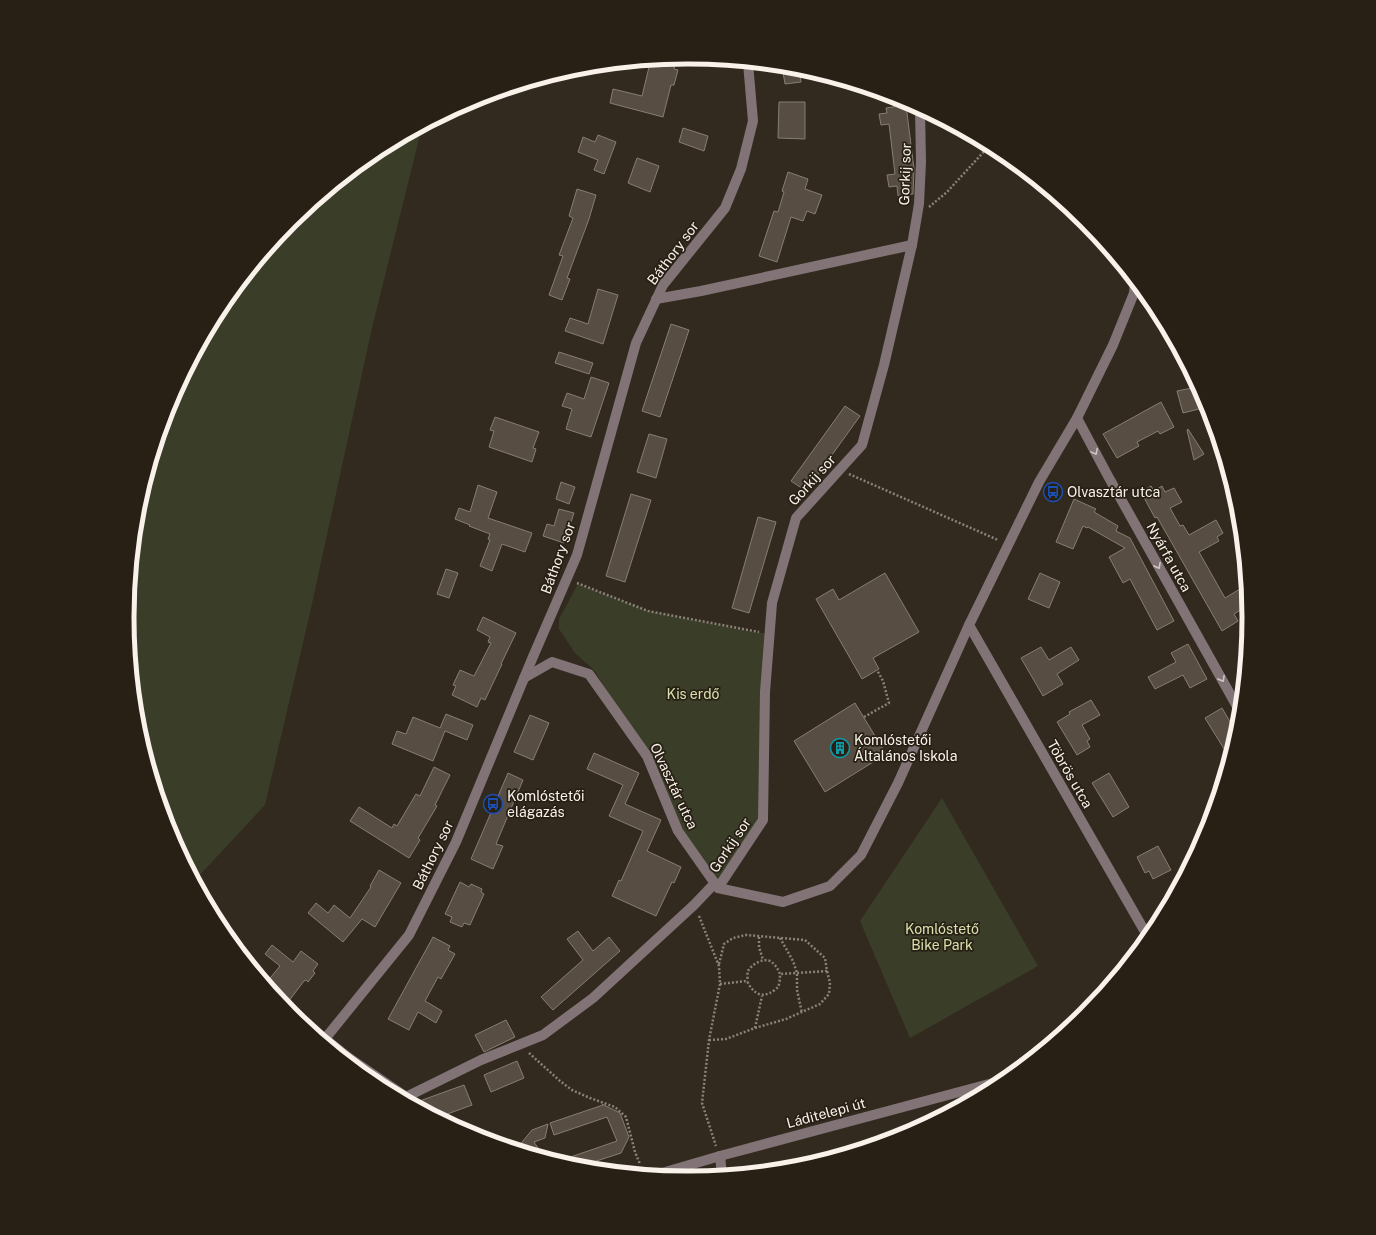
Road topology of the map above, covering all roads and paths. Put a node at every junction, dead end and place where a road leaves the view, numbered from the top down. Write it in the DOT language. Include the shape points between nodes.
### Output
graph roads {
  1 [pos="748,68"];
  2 [pos="920,115"];
  3 [pos="985,150"];
  4 [pos="928,209"];
  5 [pos="912,245"];
  6 [pos="1134,291"];
  7 [pos="656,299"];
  8 [pos="1076,418"];
  9 [pos="839,470"];
  10 [pos="1009,545"];
  11 [pos="567,579"];
  12 [pos="969,625"];
  13 [pos="769,634"];
  14 [pos="877,670"];
  15 [pos="524,678"];
  16 [pos="1235,703"];
  17 [pos="864,717"];
  18 [pos="717,885"];
  19 [pos="694,905"];
  20 [pos="1144,930"];
  21 [pos="759,937"];
  22 [pos="780,938"];
  23 [pos="763,960"];
  24 [pos="719,966"];
  25 [pos="827,971"];
  26 [pos="797,973"];
  27 [pos="780,974"];
  28 [pos="748,980"];
  29 [pos="720,984"];
  30 [pos="762,996"];
  31 [pos="802,1013"];
  32 [pos="755,1028"];
  33 [pos="326,1036"];
  34 [pos="709,1040"];
  35 [pos="520,1044"];
  36 [pos="984,1085"];
  37 [pos="409,1096"];
  38 [pos="720,1156"];
  39 [pos="640,1164"];
  40 [pos="721,1170"];
  41 [pos="670,1171"];
  1 -- 7 [label="street, Báthory sor" via="753,121 728,201 721,214 663,285"];
  2 -- 5 [label="street, Gorkij sor" via="919,204"];
  3 -- 4 [label="path"];
  5 -- 7 [label="street"];
  5 -- 9 [label="street, Gorkij sor" via="862,445"];
  6 -- 8 [label="street" via="1113,345"];
  7 -- 11 [label="street, Báthory sor" via="636,343 577,555"];
  8 -- 10 [label="street" via="1039,482"];
  8 -- 16 [label="street, Nyárfa utca, one-way"];
  9 -- 10 [label="path"];
  9 -- 13 [label="street, Gorkij sor" via="796,518 772,603"];
  10 -- 12 [label="street"];
  11 -- 13 [label="path" via="648,611"];
  11 -- 15 [label="street, Báthory sor"];
  12 -- 18 [label="street" via="898,783 861,855 830,886 784,902"];
  12 -- 20 [label="street, Töbrös utca"];
  13 -- 18 [label="street, Gorkij sor" via="765,692 763,820"];
  14 -- 17 [label="path" via="883,680 889,702"];
  15 -- 18 [label="street, Olvasztár utca" via="552,662 588,674 647,756 678,831"];
  15 -- 33 [label="street, Báthory sor" via="456,842 409,935"];
  18 -- 19 [label="street, Gorkij sor"];
  19 -- 24 [label="path"];
  19 -- 35 [label="street, Gorkij sor" via="593,998 543,1035"];
  21 -- 22 [label="path"];
  21 -- 23 [label="path"];
  21 -- 24 [label="path" via="746,935 733,938 724,944"];
  22 -- 25 [label="path" via="805,940 825,958"];
  22 -- 26 [label="path"];
  23 -- 27 [label="path" via="769,960"];
  23 -- 28 [label="path" via="754,964 748,971"];
  24 -- 29 [label="path"];
  25 -- 26 [label="path"];
  25 -- 31 [label="path" via="829,994 820,1004"];
  26 -- 27 [label="path"];
  26 -- 31 [label="path" via="797,990"];
  27 -- 30 [label="path" via="778,986"];
  28 -- 29 [label="path"];
  28 -- 30 [label="path" via="750,988"];
  29 -- 34 [label="path"];
  30 -- 32 [label="path"];
  31 -- 32 [label="path"];
  32 -- 34 [label="path" via="726,1039"];
  34 -- 38 [label="path" via="702,1103"];
  35 -- 37 [label="street, Gorkij sor" via="481,1060"];
  35 -- 39 [label="path" via="572,1090 615,1107 626,1117"];
  36 -- 38 [label="street, Láditelepi út"];
  38 -- 40 [label="street"];
  38 -- 41 [label="street, Láditelepi út"];
}
